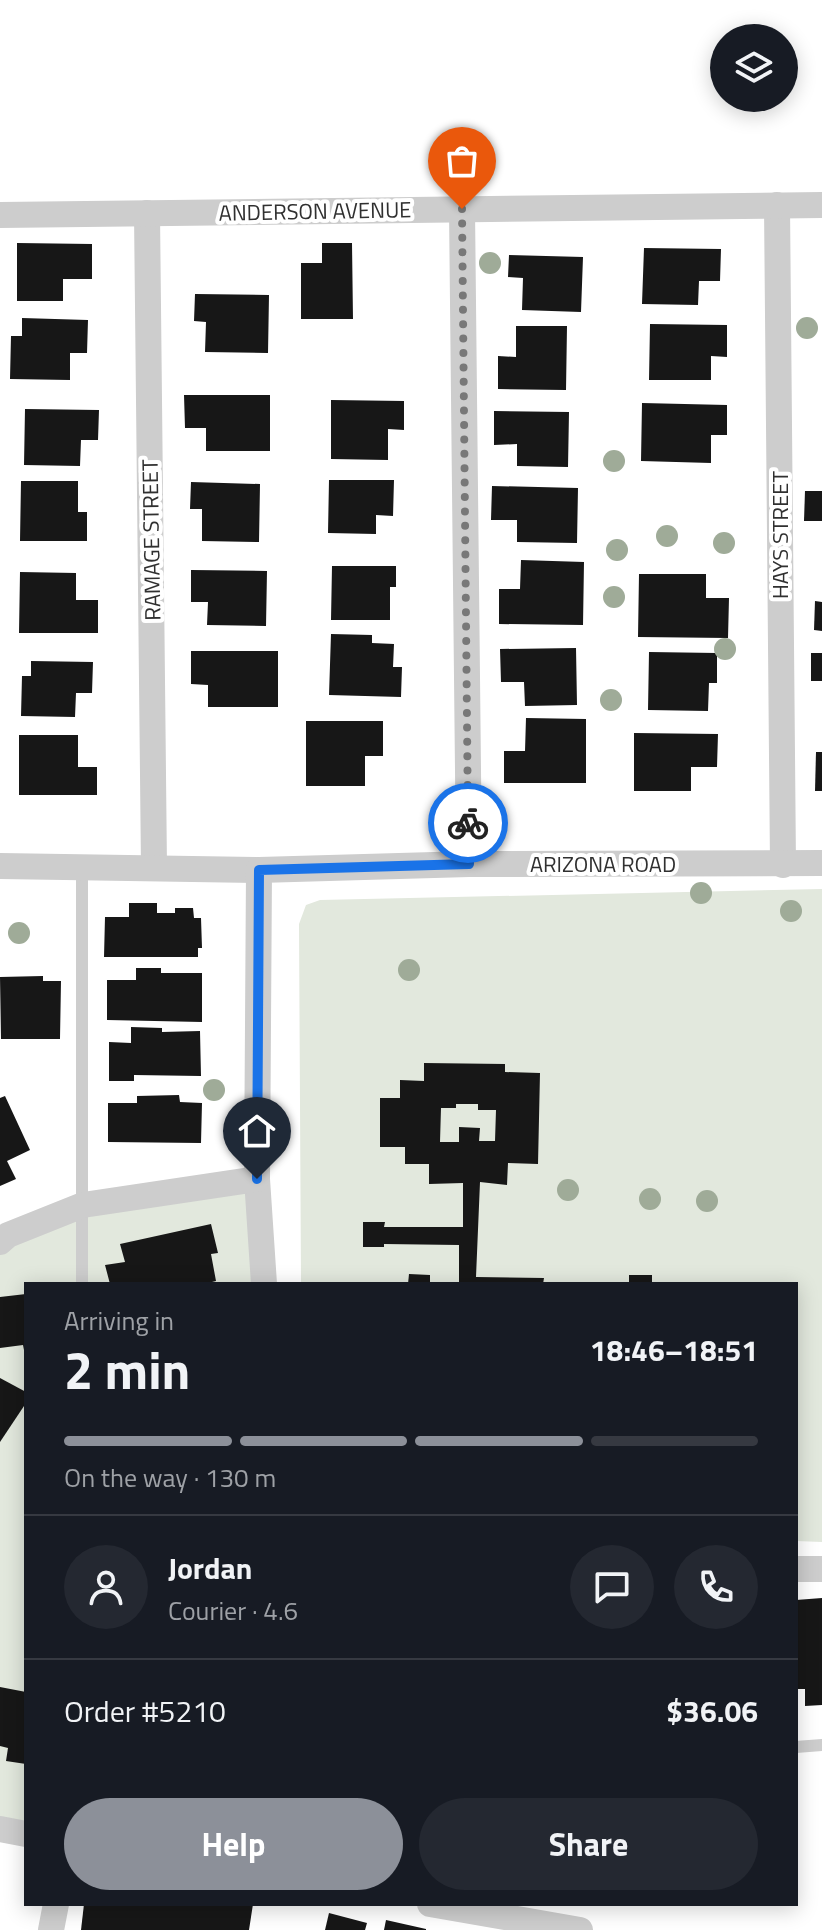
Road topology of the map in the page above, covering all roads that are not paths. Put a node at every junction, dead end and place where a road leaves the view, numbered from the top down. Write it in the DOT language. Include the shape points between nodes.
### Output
graph roads {
  1 [pos="777,205"];
  2 [pos="822,205"];
  3 [pos="462,209"];
  4 [pos="147,213"];
  5 [pos="0,215"];
  6 [pos="822,863"];
  7 [pos="469,864"];
  8 [pos="783,865"];
  9 [pos="0,866"];
  10 [pos="82,867"];
  11 [pos="154,868"];
  12 [pos="259,870"];
  13 [pos="257,1179"];
  14 [pos="83,1205"];
  15 [pos="0,1242"];
  16 [pos="82,1282"];
  17 [pos="264,1282"];
  18 [pos="798,1569"];
  19 [pos="822,1569"];
  20 [pos="822,1745"];
  21 [pos="798,1747"];
  22 [pos="0,1829"];
  23 [pos="24,1834"];
  24 [pos="56,1906"];
  25 [pos="442,1906"];
  26 [pos="51,1930"];
  27 [pos="580,1930"];
  1 -- 2 [label="street, ANDERSON AVENUE"];
  1 -- 3 [label="street, ANDERSON AVENUE"];
  1 -- 8 [label="street, HAYS STREET"];
  3 -- 4 [label="street, ANDERSON AVENUE"];
  3 -- 7 [label="street"];
  4 -- 5 [label="street, ANDERSON AVENUE"];
  4 -- 11 [label="street, RAMAGE STREET"];
  6 -- 8 [label="street, ARIZONA ROAD"];
  7 -- 8 [label="street, ARIZONA ROAD"];
  7 -- 12 [label="street, ARIZONA ROAD"];
  9 -- 10 [label="street, ARIZONA ROAD"];
  10 -- 11 [label="street, ARIZONA ROAD"];
  10 -- 14 [label="lane"];
  11 -- 12 [label="street, ARIZONA ROAD"];
  12 -- 13 [label="street"];
  13 -- 14 [label="street"];
  13 -- 17 [label="street"];
  14 -- 15 [label="street"];
  14 -- 16 [label="lane"];
  18 -- 19 [label="street"];
  20 -- 21 [label="lane"];
  22 -- 23 [label="street"];
  24 -- 26 [label="street"];
  25 -- 27 [label="street"];
}
